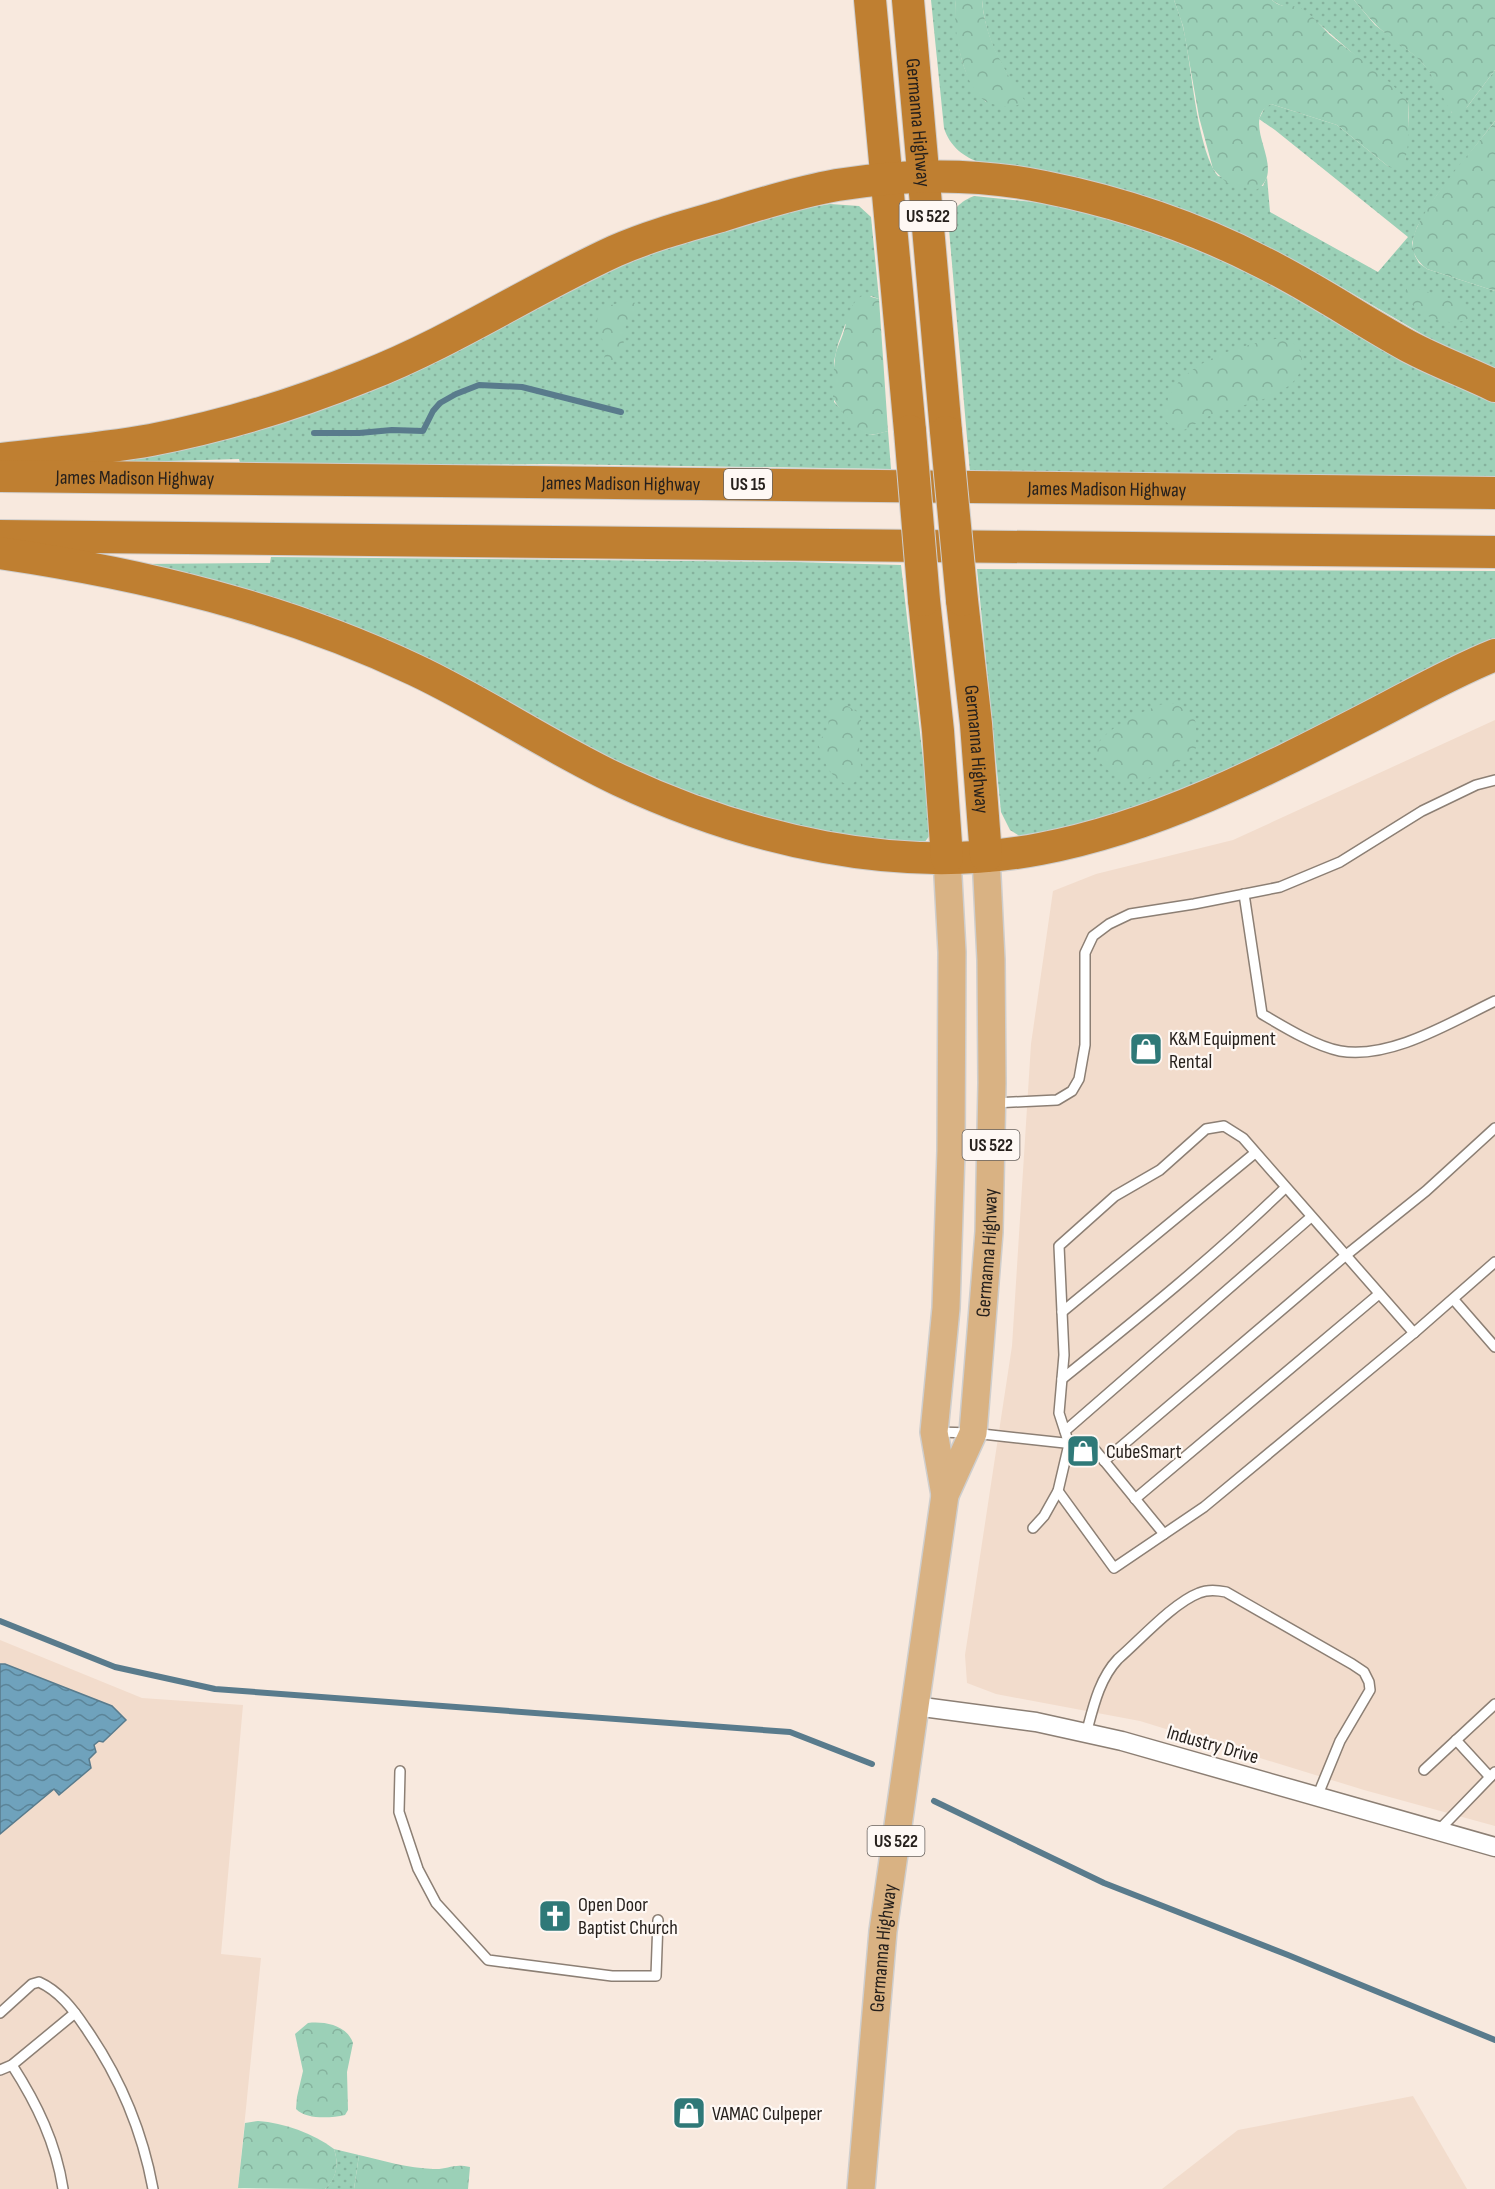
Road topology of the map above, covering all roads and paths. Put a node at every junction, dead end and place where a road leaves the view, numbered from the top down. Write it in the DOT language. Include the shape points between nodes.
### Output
graph roads {
  1 [pos="870,0"];
  2 [pos="908,0"];
  3 [pos="925,178"];
  4 [pos="886,180"];
  5 [pos="1495,386"];
  6 [pos="0,459"];
  7 [pos="0,476"];
  8 [pos="1495,493"];
  9 [pos="0,536"];
  10 [pos="1495,552"];
  11 [pos="0,553"];
  12 [pos="1495,655"];
  13 [pos="1495,780"];
  14 [pos="986,856"];
  15 [pos="947,858"];
  16 [pos="1244,894"];
  17 [pos="1495,1001"];
  18 [pos="992,1103"];
  19 [pos="1495,1128"];
  20 [pos="1255,1153"];
  21 [pos="1285,1188"];
  22 [pos="1311,1218"];
  23 [pos="1345,1256"];
  24 [pos="1495,1262"];
  25 [pos="1379,1294"];
  26 [pos="1454,1299"];
  27 [pos="1062,1312"];
  28 [pos="1414,1334"];
  29 [pos="1495,1347"];
  30 [pos="1062,1379"];
  31 [pos="1065,1431"];
  32 [pos="934,1432"];
  33 [pos="973,1433"];
  34 [pos="1069,1444"];
  35 [pos="1104,1461"];
  36 [pos="1058,1491"];
  37 [pos="945,1496"];
  38 [pos="1135,1499"];
  39 [pos="1033,1528"];
  40 [pos="1164,1534"];
  41 [pos="1495,1704"];
  42 [pos="915,1706"];
  43 [pos="1086,1734"];
  44 [pos="1456,1740"];
  45 [pos="1424,1770"];
  46 [pos="400,1771"];
  47 [pos="1493,1774"];
  48 [pos="1317,1797"];
  49 [pos="1438,1831"];
  50 [pos="1495,1847"];
  51 [pos="658,1920"];
  52 [pos="0,2013"];
  53 [pos="75,2013"];
  54 [pos="12,2065"];
  55 [pos="0,2070"];
  56 [pos="63,2189"];
  57 [pos="153,2189"];
  58 [pos="861,2189"];
  1 -- 4 [label="highway, Germanna Highway / US 522"];
  2 -- 3 [label="highway, Germanna Highway / US 522"];
  3 -- 4 [label="highway"];
  3 -- 5 [label="highway" via="972,177 1035,185 1177,225 1260,260 1411,347"];
  3 -- 14 [label="highway, Germanna Highway / US 522, bridge"];
  4 -- 6 [label="highway" via="838,185 776,199 617,251 431,346 305,399 149,440"];
  4 -- 15 [label="highway, Germanna Highway / US 522, bridge"];
  7 -- 8 [label="highway, James Madison Highway / US 15"];
  9 -- 10 [label="highway"];
  11 -- 15 [label="highway" via="96,567 186,588 331,636 423,674 618,780 738,826 841,849"];
  12 -- 14 [label="highway" via="1169,813 1039,849"];
  13 -- 16 [label="lane" via="1422,811 1340,862 1280,887"];
  14 -- 15 [label="highway"];
  14 -- 18 [label="main road, Germanna Highway / US 522"];
  15 -- 32 [label="main road, Germanna Highway / US 522" via="952,952 951,1150 946,1308"];
  16 -- 17 [label="lane" via="1262,1014 1295,1033 1340,1051 1374,1052"];
  16 -- 18 [label="lane" via="1130,914 1093,936 1085,953 1085,1045 1079,1079 1072,1091 1057,1100"];
  18 -- 33 [label="main road, Germanna Highway / US 522" via="989,1232"];
  19 -- 23 [label="lane" via="1426,1191"];
  20 -- 21 [label="lane"];
  20 -- 27 [label="lane"];
  20 -- 27 [label="lane" via="1243,1138 1224,1126 1206,1129 1160,1170 1115,1196 1059,1246"];
  21 -- 22 [label="lane"];
  21 -- 30 [label="lane"];
  22 -- 23 [label="lane"];
  22 -- 31 [label="lane"];
  23 -- 25 [label="lane"];
  23 -- 35 [label="lane"];
  24 -- 26 [label="lane"];
  25 -- 28 [label="lane"];
  25 -- 38 [label="lane"];
  26 -- 28 [label="lane"];
  26 -- 29 [label="lane"];
  27 -- 30 [label="lane"];
  28 -- 40 [label="lane" via="1204,1507"];
  30 -- 31 [label="lane" via="1059,1413"];
  31 -- 34 [label="lane"];
  32 -- 33 [label="lane"];
  32 -- 37 [label="main road, Germanna Highway / US 522"];
  33 -- 34 [label="lane"];
  33 -- 37 [label="main road, Germanna Highway / US 522"];
  34 -- 35 [label="lane" via="1092,1446"];
  34 -- 36 [label="lane"];
  35 -- 38 [label="lane"];
  36 -- 39 [label="lane"];
  36 -- 40 [label="lane" via="1114,1568"];
  37 -- 42 [label="main road, Germanna Highway / US 522"];
  38 -- 40 [label="lane"];
  41 -- 44 [label="lane"];
  42 -- 43 [label="street, Industry Drive" via="1036,1722"];
  42 -- 58 [label="main road, Germanna Highway / US 522" via="883,1931"];
  43 -- 48 [label="street, Industry Drive"];
  43 -- 48 [label="lane" via="1096,1696 1110,1667 1197,1593 1227,1592 1352,1664 1370,1682 1367,1697 1340,1741"];
  44 -- 45 [label="lane"];
  44 -- 47 [label="lane"];
  46 -- 51 [label="lane" via="399,1812 418,1869 436,1903 488,1960 612,1976 656,1976"];
  47 -- 49 [label="lane"];
  48 -- 49 [label="street, Industry Drive"];
  49 -- 50 [label="street, Industry Drive"];
  52 -- 53 [label="lane" via="39,1982"];
  53 -- 54 [label="lane"];
  53 -- 57 [label="lane" via="106,2056 123,2090 137,2125"];
  54 -- 55 [label="lane"];
  54 -- 56 [label="lane" via="46,2125"];
}
